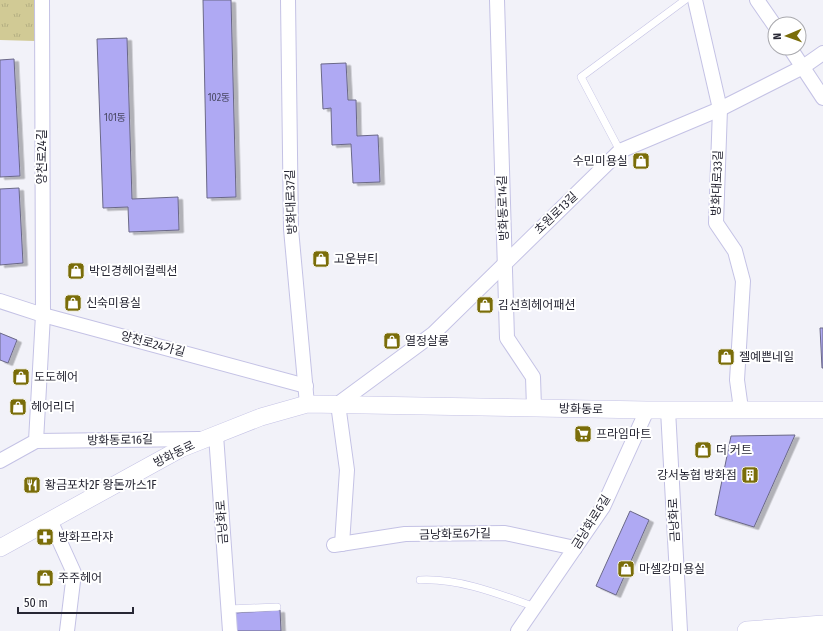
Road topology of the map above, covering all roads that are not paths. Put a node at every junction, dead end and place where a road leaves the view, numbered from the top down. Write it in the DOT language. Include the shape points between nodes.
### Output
graph roads {
  1 [pos="42,0"];
  2 [pos="288,0"];
  3 [pos="497,0"];
  4 [pos="685,0"];
  5 [pos="695,0"];
  6 [pos="757,0"];
  7 [pos="768,16"];
  8 [pos="823,53"];
  9 [pos="795,56"];
  10 [pos="803,67"];
  11 [pos="823,98"];
  12 [pos="720,109"];
  13 [pos="620,151"];
  14 [pos="505,264"];
  15 [pos="0,301"];
  16 [pos="43,315"];
  17 [pos="306,386"];
  18 [pos="307,404"];
  19 [pos="338,404"];
  20 [pos="534,408"];
  21 [pos="741,409"];
  22 [pos="647,410"];
  23 [pos="668,410"];
  24 [pos="823,410"];
  25 [pos="210,437"];
  26 [pos="36,441"];
  27 [pos="0,461"];
  28 [pos="50,520"];
  29 [pos="0,548"];
  30 [pos="576,548"];
  31 [pos="420,580"];
  32 [pos="535,606"];
  33 [pos="277,607"];
  34 [pos="229,609"];
  35 [pos="823,625"];
  36 [pos="67,631"];
  37 [pos="230,631"];
  38 [pos="518,631"];
  39 [pos="680,631"];
  40 [pos="747,631"];
  1 -- 16 [label="street, 양천로24길"];
  2 -- 17 [label="street, 방화대로37길" via="291,229"];
  3 -- 14 [label="street, 방화동로14길"];
  4 -- 13 [label="lane" via="581,77"];
  5 -- 12 [label="street, 방화대로33길"];
  6 -- 7 [label="street"];
  8 -- 10 [label="street, 초원로13길"];
  9 -- 10 [label="street"];
  10 -- 11 [label="street"];
  10 -- 12 [label="street, 초원로13길"];
  12 -- 13 [label="street, 초원로13길"];
  12 -- 21 [label="street, 방화대로33길" via="716,223 735,251 743,280 737,380"];
  13 -- 14 [label="street, 초원로13길"];
  14 -- 19 [label="street, 초원로13길" via="433,334"];
  14 -- 20 [label="street, 방화동로14길" via="508,338 532,377"];
  15 -- 16 [label="street, 양천로24가길"];
  16 -- 17 [label="street, 양천로24가길"];
  16 -- 26 [label="street"];
  17 -- 18 [label="street, 방화대로37길"];
  18 -- 19 [label="street, 방화동로"];
  18 -- 25 [label="street, 방화동로" via="261,417"];
  19 -- 20 [label="street, 방화동로"];
  19 -- 30 [label="street, 금낭화로6가길" via="347,470 338,544 406,534 505,533"];
  20 -- 22 [label="street, 방화동로"];
  21 -- 23 [label="street, 방화동로"];
  21 -- 24 [label="street, 방화동로"];
  22 -- 23 [label="street, 방화동로"];
  22 -- 30 [label="street, 금낭화로6길" via="603,507"];
  23 -- 39 [label="street, 금낭화로"];
  25 -- 26 [label="street, 방화동로16길"];
  25 -- 28 [label="street, 방화동로" via="180,449"];
  25 -- 34 [label="street, 금낭화로"];
  26 -- 27 [label="street, 방화동로16길"];
  28 -- 29 [label="street, 방화동로"];
  28 -- 36 [label="street" via="74,573"];
  30 -- 32 [label="street, 금낭화로6길"];
  31 -- 32 [label="lane" via="484,589"];
  32 -- 38 [label="street, 금낭화로6길"];
  33 -- 34 [label="lane"];
  34 -- 37 [label="street, 금낭화로"];
  35 -- 40 [label="main road"];
}
